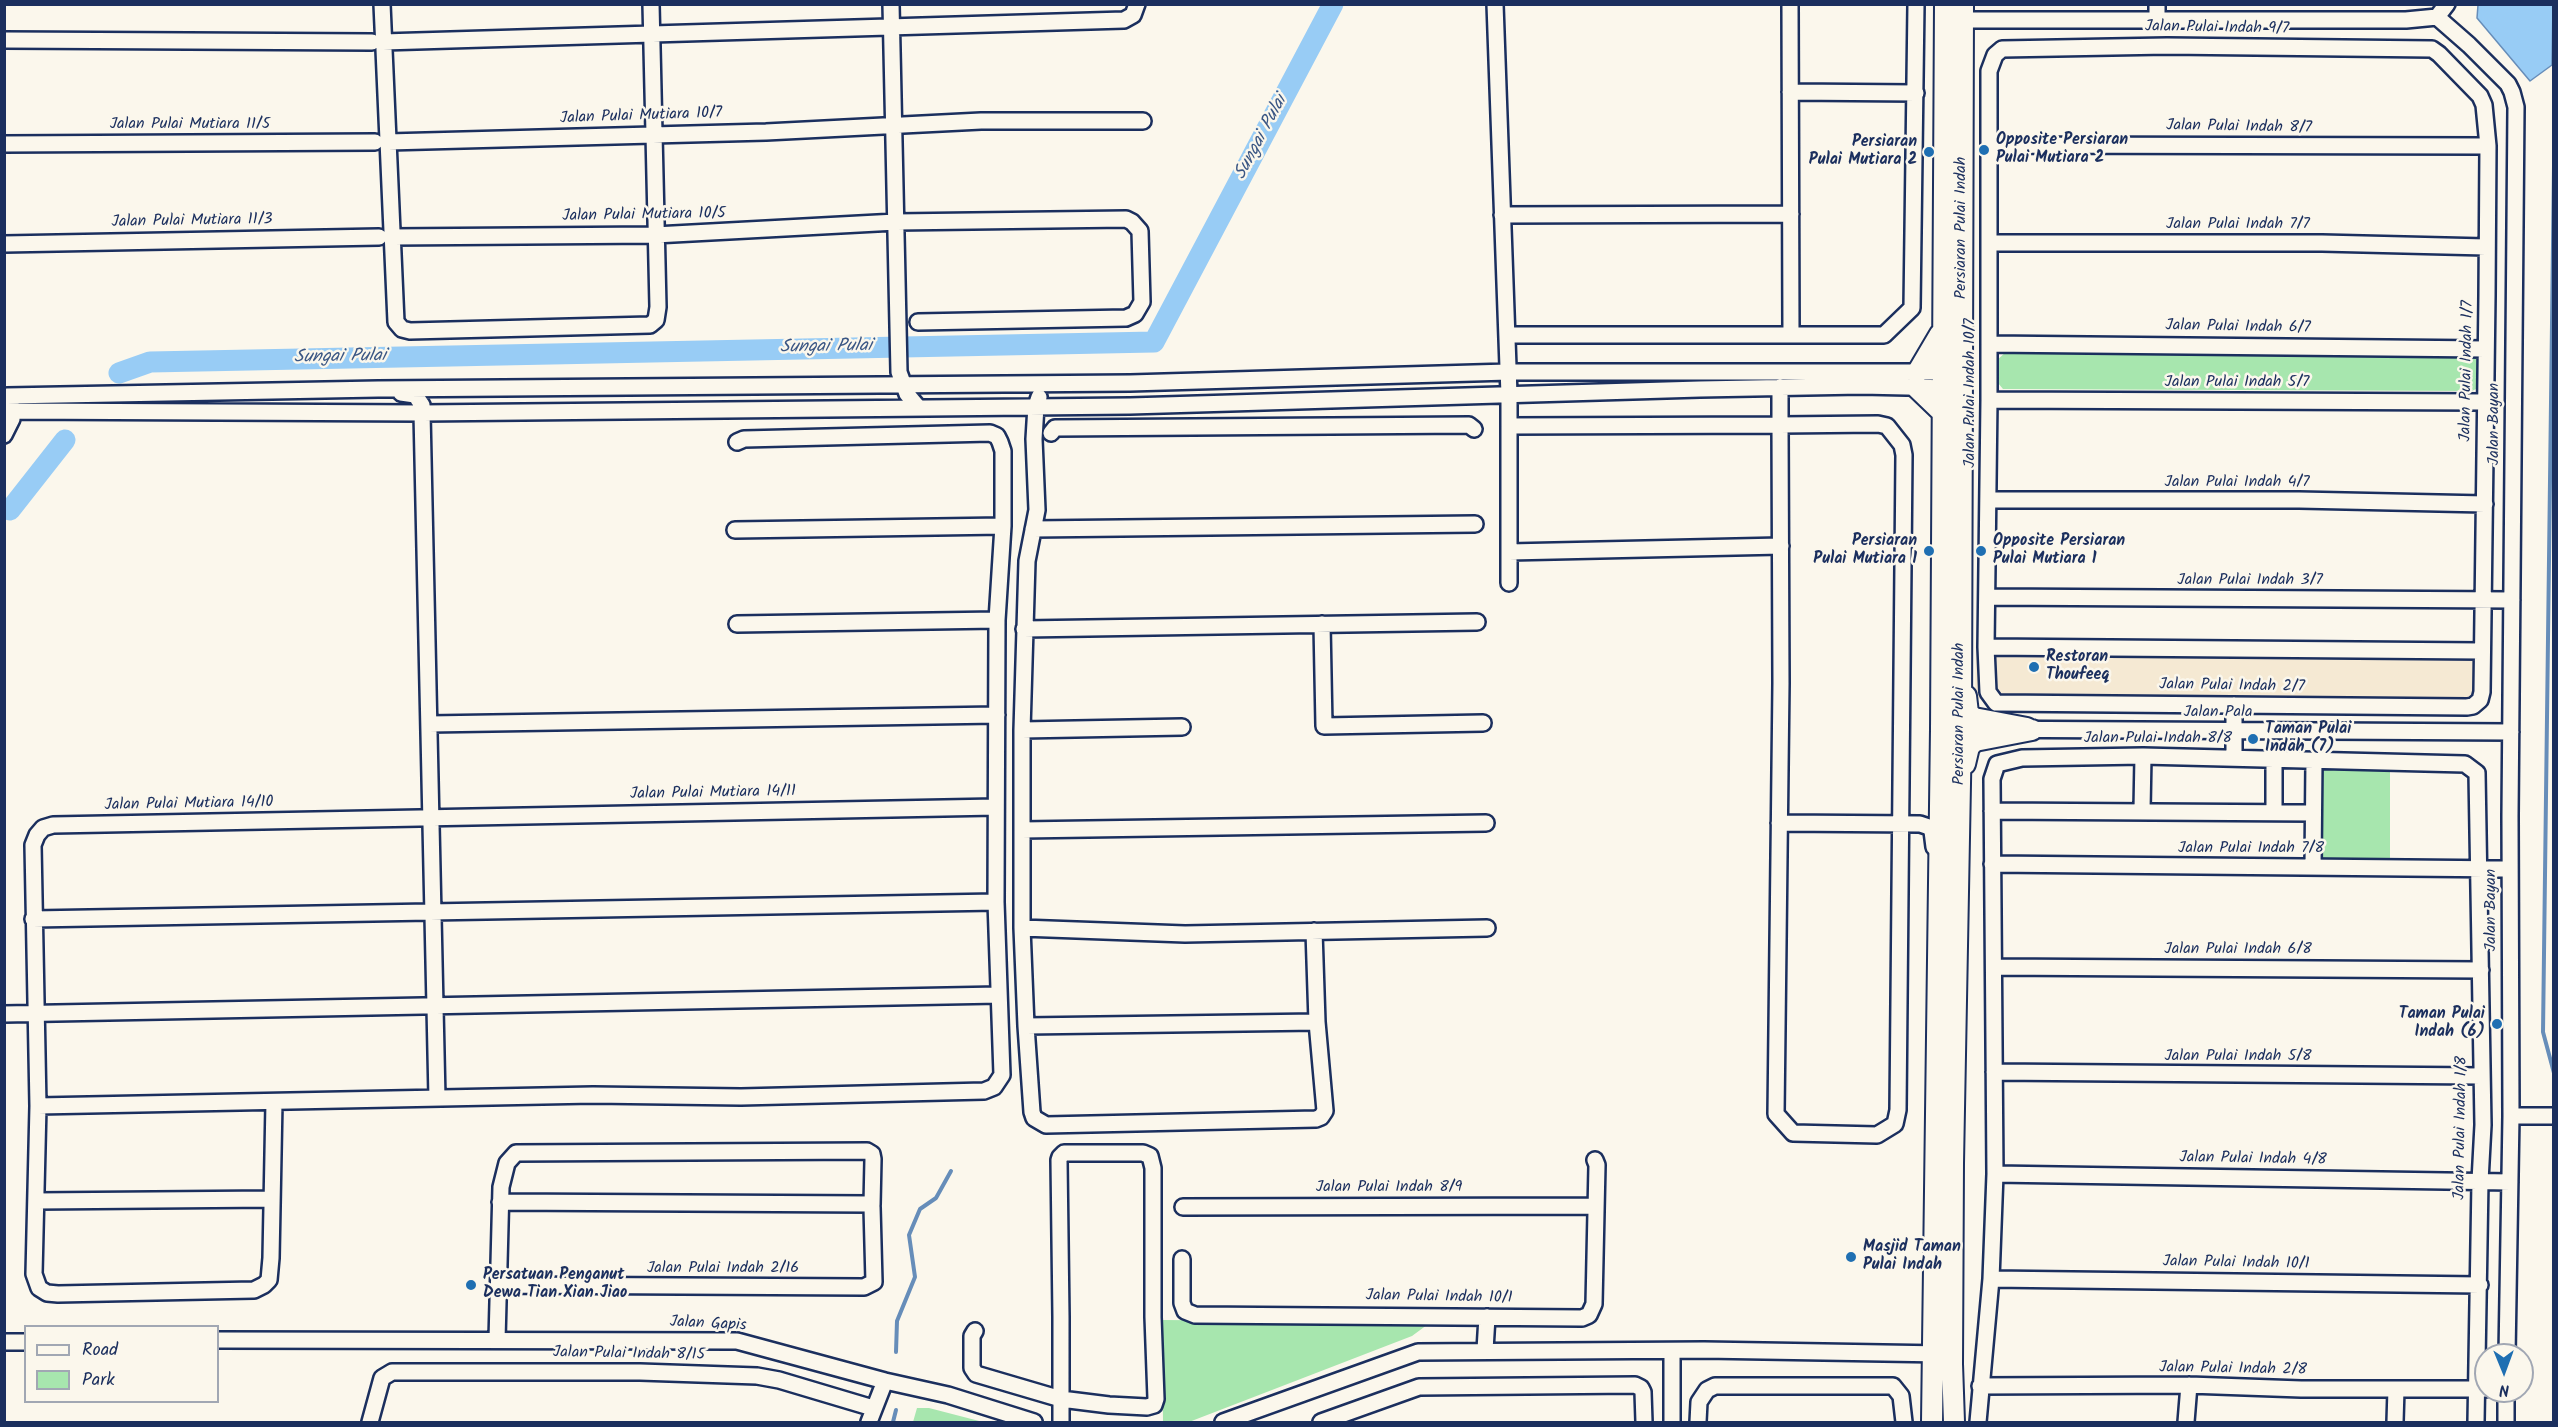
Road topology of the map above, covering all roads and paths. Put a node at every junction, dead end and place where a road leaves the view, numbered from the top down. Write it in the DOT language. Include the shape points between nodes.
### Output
graph roads {
  1 [pos="382,4"];
  2 [pos="651,4"];
  3 [pos="891,4"];
  4 [pos="1495,4"];
  5 [pos="1790,4"];
  6 [pos="1916,4"];
  7 [pos="1135,10"];
  8 [pos="2442,10"];
  9 [pos="1954,12"];
  10 [pos="2157,12"];
  11 [pos="892,28"];
  12 [pos="652,34"];
  13 [pos="4,40"];
  14 [pos="378,42"];
  15 [pos="2002,49"];
  16 [pos="2432,49"];
  17 [pos="1790,92"];
  18 [pos="1916,93"];
  19 [pos="1143,121"];
  20 [pos="894,124"];
  21 [pos="653,135"];
  22 [pos="382,142"];
  23 [pos="4,144"];
  24 [pos="1990,145"];
  25 [pos="2488,146"];
  26 [pos="1791,213"];
  27 [pos="1502,215"];
  28 [pos="896,222"];
  29 [pos="655,235"];
  30 [pos="386,237"];
  31 [pos="1990,243"];
  32 [pos="4,244"];
  33 [pos="2486,247"];
  34 [pos="918,322"];
  35 [pos="1942,330"];
  36 [pos="1507,335"];
  37 [pos="1791,335"];
  38 [pos="1989,344"];
  39 [pos="2486,349"];
  40 [pos="1508,372"];
  41 [pos="2513,376"];
  42 [pos="2485,377"];
  43 [pos="901,379"];
  44 [pos="1917,380"];
  45 [pos="1952,380"];
  46 [pos="1046,384"];
  47 [pos="1780,387"];
  48 [pos="378,389"];
  49 [pos="6,395"];
  50 [pos="1509,395"];
  51 [pos="1989,400"];
  52 [pos="2485,402"];
  53 [pos="1008,406"];
  54 [pos="1036,406"];
  55 [pos="1069,406"];
  56 [pos="918,407"];
  57 [pos="13,411"];
  58 [pos="1942,412"];
  59 [pos="422,413"];
  60 [pos="1780,425"];
  61 [pos="1509,426"];
  62 [pos="1474,429"];
  63 [pos="1051,433"];
  64 [pos="4,435"];
  65 [pos="1034,439"];
  66 [pos="737,442"];
  67 [pos="1989,500"];
  68 [pos="2485,504"];
  69 [pos="1475,525"];
  70 [pos="1003,526"];
  71 [pos="1033,529"];
  72 [pos="735,530"];
  73 [pos="1781,546"];
  74 [pos="1509,552"];
  75 [pos="1509,583"];
  76 [pos="1987,597"];
  77 [pos="2512,600"];
  78 [pos="2483,601"];
  79 [pos="998,620"];
  80 [pos="1477,622"];
  81 [pos="737,624"];
  82 [pos="1322,624"];
  83 [pos="1024,629"];
  84 [pos="1986,647"];
  85 [pos="2481,651"];
  86 [pos="1961,664"];
  87 [pos="1996,703"];
  88 [pos="2234,705"];
  89 [pos="2467,707"];
  90 [pos="997,715"];
  91 [pos="1484,723"];
  92 [pos="429,724"];
  93 [pos="1182,727"];
  94 [pos="1951,729"];
  95 [pos="1022,730"];
  96 [pos="2032,730"];
  97 [pos="2235,732"];
  98 [pos="2511,732"];
  99 [pos="2143,756"];
  100 [pos="2234,758"];
  101 [pos="2274,758"];
  102 [pos="2314,760"];
  103 [pos="2465,764"];
  104 [pos="1960,797"];
  105 [pos="996,807"];
  106 [pos="2142,810"];
  107 [pos="1992,811"];
  108 [pos="2274,812"];
  109 [pos="2313,813"];
  110 [pos="431,817"];
  111 [pos="1486,823"];
  112 [pos="1779,823"];
  113 [pos="1901,823"];
  114 [pos="1022,830"];
  115 [pos="1992,864"];
  116 [pos="2313,867"];
  117 [pos="2479,869"];
  118 [pos="2510,869"];
  119 [pos="1939,886"];
  120 [pos="996,902"];
  121 [pos="433,912"];
  122 [pos="33,919"];
  123 [pos="1022,928"];
  124 [pos="1487,928"];
  125 [pos="1314,931"];
  126 [pos="1994,967"];
  127 [pos="2481,969"];
  128 [pos="999,995"];
  129 [pos="435,1005"];
  130 [pos="35,1012"];
  131 [pos="4,1014"];
  132 [pos="1317,1022"];
  133 [pos="1026,1026"];
  134 [pos="1994,1072"];
  135 [pos="2482,1076"];
  136 [pos="437,1098"];
  137 [pos="274,1102"];
  138 [pos="38,1106"];
  139 [pos="2511,1116"];
  140 [pos="2553,1116"];
  141 [pos="1595,1160"];
  142 [pos="1995,1174"];
  143 [pos="2480,1181"];
  144 [pos="2510,1182"];
  145 [pos="272,1199"];
  146 [pos="36,1201"];
  147 [pos="500,1202"];
  148 [pos="871,1205"];
  149 [pos="1596,1206"];
  150 [pos="1183,1207"];
  151 [pos="1182,1259"];
  152 [pos="1991,1279"];
  153 [pos="499,1285"];
  154 [pos="2480,1285"];
  155 [pos="1487,1317"];
  156 [pos="975,1331"];
  157 [pos="219,1340"];
  158 [pos="497,1340"];
  159 [pos="4,1342"];
  160 [pos="24,1342"];
  161 [pos="2481,1343"];
  162 [pos="2507,1343"];
  163 [pos="1485,1350"];
  164 [pos="1672,1351"];
  165 [pos="1942,1354"];
  166 [pos="885,1381"];
  167 [pos="2189,1385"];
  168 [pos="1980,1386"];
  169 [pos="2396,1389"];
  170 [pos="2474,1389"];
  171 [pos="1061,1399"];
  172 [pos="2479,1403"];
  173 [pos="2506,1403"];
  174 [pos="871,1415"];
  175 [pos="370,1422"];
  176 [pos="1034,1422"];
  177 [pos="1061,1422"];
  178 [pos="1223,1422"];
  179 [pos="1321,1422"];
  180 [pos="1644,1422"];
  181 [pos="1672,1422"];
  182 [pos="1698,1422"];
  183 [pos="1904,1422"];
  184 [pos="1932,1422"];
  185 [pos="1954,1422"];
  186 [pos="1978,1422"];
  187 [pos="2186,1422"];
  188 [pos="2395,1422"];
  189 [pos="2476,1422"];
  190 [pos="2506,1422"];
  1 -- 14 [label="street"];
  2 -- 12 [label="street"];
  3 -- 11 [label="street"];
  4 -- 27 [label="street"];
  5 -- 17 [label="street"];
  6 -- 18 [label="street"];
  7 -- 11 [label="street" via="1124,20"];
  8 -- 10 [label="street, Jalan Bayan" via="2406,20"];
  8 -- 41 [label="street, Jalan Bayan" via="2508,84 2516,107"];
  9 -- 10 [label="street, Jalan Bayan"];
  9 -- 35 [label="main road, Persiaran Pulai Indah"];
  9 -- 45 [label="main road, Persiaran Pulai Indah"];
  11 -- 12 [label="street"];
  11 -- 20 [label="street"];
  12 -- 14 [label="street"];
  12 -- 21 [label="street"];
  13 -- 14 [label="street"];
  14 -- 22 [label="street"];
  15 -- 16 [label="street, Jalan Pulai Indah 9/7"];
  15 -- 24 [label="street, Jalan Pulai Indah 10/7" via="1989,71"];
  16 -- 25 [label="street, Jalan Pulai Indah 1/7" via="2480,96"];
  17 -- 18 [label="street"];
  17 -- 26 [label="street"];
  18 -- 37 [label="street" via="1912,308 1884,335"];
  19 -- 20 [label="street, Jalan Pulai Mutiara 10/7"];
  20 -- 21 [label="street, Jalan Pulai Mutiara 10/7"];
  20 -- 28 [label="street"];
  21 -- 22 [label="street, Jalan Pulai Mutiara 10/7"];
  21 -- 29 [label="street"];
  22 -- 23 [label="street, Jalan Pulai Mutiara 11/5"];
  22 -- 30 [label="street"];
  24 -- 25 [label="street, Jalan Pulai Indah 8/7"];
  24 -- 31 [label="street, Jalan Pulai Indah 10/7"];
  25 -- 33 [label="street, Jalan Pulai Indah 1/7"];
  26 -- 27 [label="street"];
  26 -- 37 [label="street"];
  27 -- 36 [label="street"];
  28 -- 29 [label="street, Jalan Pulai Mutiara 10/5"];
  28 -- 34 [label="street, Jalan Pulai Mutiara 10/5" via="1126,219 1140,231 1142,302 1135,314 1126,318"];
  28 -- 43 [label="street"];
  29 -- 30 [label="street, Jalan Pulai Mutiara 10/5"];
  29 -- 30 [label="street" via="658,306 656,320 650,325 410,332 396,322"];
  30 -- 32 [label="street, Jalan Pulai Mutiara 11/3"];
  31 -- 33 [label="street, Jalan Pulai Indah 7/7"];
  31 -- 38 [label="street, Jalan Pulai Indah 10/7"];
  33 -- 39 [label="street, Jalan Pulai Indah 1/7"];
  35 -- 44 [label="main road"];
  35 -- 45 [label="main road, Persiaran Pulai Indah"];
  36 -- 37 [label="street"];
  36 -- 40 [label="street"];
  38 -- 39 [label="street, Jalan Pulai Indah 6/7"];
  38 -- 51 [label="street, Jalan Pulai Indah 10/7"];
  39 -- 42 [label="street, Jalan Pulai Indah 1/7"];
  40 -- 44 [label="street" via="1695,370"];
  40 -- 46 [label="street"];
  40 -- 50 [label="street"];
  41 -- 42 [label="street"];
  41 -- 77 [label="street, Jalan Bayan"];
  42 -- 52 [label="street, Jalan Pulai Indah 1/7"];
  43 -- 46 [label="street"];
  43 -- 48 [label="street"];
  43 -- 56 [label="street"];
  44 -- 45 [label="street"];
  44 -- 47 [label="street"];
  44 -- 58 [label="main road"];
  45 -- 58 [label="main road, Persiaran Pulai Indah"];
  45 -- 86 [label="main road, Persiaran Pulai Indah"];
  46 -- 54 [label="street"];
  47 -- 50 [label="street"];
  47 -- 60 [label="street"];
  48 -- 49 [label="street"];
  48 -- 59 [label="street" via="414,395"];
  49 -- 57 [label="street"];
  50 -- 55 [label="street"];
  50 -- 61 [label="street"];
  51 -- 52 [label="street, Jalan Pulai Indah 5/7"];
  51 -- 67 [label="street, Jalan Pulai Indah 10/7"];
  52 -- 68 [label="street, Jalan Pulai Indah 1/7"];
  53 -- 54 [label="street"];
  53 -- 56 [label="street"];
  53 -- 65 [label="street" via="1023,418"];
  54 -- 55 [label="street"];
  54 -- 65 [label="street"];
  55 -- 65 [label="street" via="1046,420"];
  56 -- 59 [label="street"];
  57 -- 59 [label="street"];
  57 -- 64 [label="street" via="10,428"];
  58 -- 94 [label="main road, Persiaran Pulai Indah"];
  59 -- 92 [label="street"];
  60 -- 61 [label="street"];
  60 -- 73 [label="street"];
  60 -- 113 [label="street" via="1882,425 1902,445"];
  61 -- 74 [label="street"];
  62 -- 63 [label="street" via="1469,425 1055,428"];
  65 -- 71 [label="street" via="1037,510"];
  66 -- 70 [label="street" via="990,433 997,436 1003,451"];
  67 -- 68 [label="street, Jalan Pulai Indah 4/7"];
  67 -- 76 [label="street, Jalan Pulai Indah 10/7"];
  68 -- 78 [label="street, Jalan Pulai Indah 1/7"];
  69 -- 71 [label="street"];
  70 -- 72 [label="street"];
  70 -- 79 [label="street"];
  71 -- 83 [label="street" via="1027,561"];
  73 -- 74 [label="street"];
  73 -- 112 [label="street"];
  74 -- 75 [label="street"];
  76 -- 78 [label="street, Jalan Pulai Indah 3/7"];
  76 -- 84 [label="street, Jalan Pulai Indah 10/7"];
  77 -- 78 [label="street, Jalan Pulai Indah 3/7"];
  77 -- 98 [label="street, Jalan Bayan"];
  78 -- 85 [label="street, Jalan Pulai Indah 1/7"];
  79 -- 81 [label="street"];
  79 -- 90 [label="street"];
  80 -- 82 [label="street"];
  82 -- 83 [label="street"];
  82 -- 91 [label="street" via="1324,726"];
  83 -- 95 [label="street"];
  84 -- 85 [label="street"];
  84 -- 87 [label="street, Jalan Pulai Indah 10/7" via="1989,692"];
  85 -- 89 [label="street, Jalan Pulai Indah 1/7" via="2482,692 2480,700"];
  86 -- 94 [label="main road, Persiaran Pulai Indah"];
  86 -- 96 [label="main road" via="1970,716"];
  87 -- 88 [label="street, Jalan Pulai Indah 2/7"];
  88 -- 89 [label="street, Jalan Pulai Indah 2/7"];
  88 -- 97 [label="street"];
  90 -- 92 [label="street"];
  90 -- 105 [label="street"];
  92 -- 110 [label="street"];
  93 -- 95 [label="street"];
  94 -- 96 [label="street, Jalan Pala"];
  94 -- 104 [label="main road, Persiaran Pulai Indah"];
  94 -- 119 [label="main road, Persiaran Pulai Indah"];
  95 -- 114 [label="street"];
  96 -- 97 [label="street, Jalan Pala"];
  96 -- 104 [label="main road" via="1975,741 1969,747"];
  97 -- 98 [label="street, Jalan Pala"];
  97 -- 100 [label="street"];
  98 -- 118 [label="street, Jalan Bayan"];
  99 -- 100 [label="street, Jalan Pulai Indah 8/8"];
  99 -- 106 [label="street"];
  99 -- 107 [label="street, Jalan Pulai Indah 8/8" via="2022,758 1997,765 1992,778"];
  100 -- 101 [label="street, Jalan Pulai Indah 8/8"];
  101 -- 102 [label="street, Jalan Pulai Indah 8/8"];
  101 -- 108 [label="street"];
  102 -- 103 [label="street, Jalan Pulai Indah 8/8"];
  102 -- 109 [label="street"];
  103 -- 117 [label="street, Jalan Pulai Indah 1/8" via="2476,773"];
  104 -- 165 [label="main road, Persiaran Pulai Indah"];
  105 -- 110 [label="street, Jalan Pulai Mutiara 14/11"];
  105 -- 120 [label="street"];
  106 -- 107 [label="street"];
  106 -- 108 [label="street"];
  107 -- 115 [label="street"];
  108 -- 109 [label="street"];
  109 -- 116 [label="street"];
  110 -- 121 [label="street"];
  110 -- 122 [label="street, Jalan Pulai Mutiara 14/10" via="53,825 43,828 33,845"];
  111 -- 114 [label="street"];
  112 -- 113 [label="street"];
  112 -- 113 [label="street" via="1776,1114 1793,1133 1877,1134 1895,1124 1898,1110"];
  113 -- 119 [label="street" via="1920,824 1932,831"];
  114 -- 123 [label="street"];
  115 -- 116 [label="street, Jalan Pulai Indah 7/8"];
  115 -- 126 [label="street"];
  116 -- 117 [label="street, Jalan Pulai Indah 7/8"];
  117 -- 118 [label="street, Jalan Pulai Indah 7/8"];
  117 -- 127 [label="street, Jalan Pulai Indah 1/8"];
  118 -- 139 [label="street, Jalan Bayan"];
  119 -- 165 [label="main road, Persiaran Pulai Indah"];
  120 -- 121 [label="street"];
  120 -- 128 [label="street"];
  121 -- 122 [label="street"];
  121 -- 129 [label="street"];
  122 -- 130 [label="street, Jalan Pulai Mutiara 14/10"];
  123 -- 125 [label="street" via="1185,934"];
  123 -- 133 [label="street"];
  124 -- 125 [label="street"];
  125 -- 132 [label="street"];
  126 -- 127 [label="street, Jalan Pulai Indah 6/8"];
  126 -- 134 [label="street"];
  127 -- 135 [label="street, Jalan Pulai Indah 1/8"];
  128 -- 129 [label="street"];
  128 -- 136 [label="street" via="1002,1075 994,1087 984,1091"];
  129 -- 130 [label="street"];
  129 -- 136 [label="street"];
  130 -- 131 [label="street"];
  130 -- 138 [label="street, Jalan Pulai Mutiara 14/10"];
  132 -- 133 [label="street"];
  132 -- 133 [label="street" via="1325,1111 1316,1119 1046,1125 1034,1118 1032,1112"];
  134 -- 135 [label="street, Jalan Pulai Indah 5/8"];
  134 -- 142 [label="street"];
  135 -- 143 [label="street, Jalan Pulai Indah 1/8"];
  136 -- 137 [label="street"];
  137 -- 138 [label="street"];
  137 -- 145 [label="street"];
  138 -- 146 [label="street, Jalan Pulai Mutiara 14/10"];
  139 -- 140 [label="street"];
  139 -- 144 [label="street, Jalan Bayan"];
  141 -- 149 [label="street, Jalan Pulai Indah 10/1"];
  142 -- 143 [label="street, Jalan Pulai Indah 4/8"];
  142 -- 152 [label="street"];
  143 -- 144 [label="street, Jalan Pulai Indah 4/8"];
  143 -- 154 [label="street, Jalan Pulai Indah 1/8"];
  144 -- 162 [label="street, Jalan Bayan"];
  145 -- 146 [label="street"];
  145 -- 146 [label="street, Jalan Pulai Mutiara 14/10" via="269,1280 254,1290 58,1294 39,1288 34,1274"];
  147 -- 148 [label="street"];
  147 -- 148 [label="street" via="507,1163 516,1153 867,1151 873,1159"];
  147 -- 153 [label="street"];
  148 -- 153 [label="street, Jalan Pulai Indah 2/16" via="874,1282 864,1287"];
  149 -- 150 [label="street, Jalan Pulai Indah 8/9"];
  149 -- 155 [label="street, Jalan Pulai Indah 10/1" via="1594,1304 1589,1315 1574,1319"];
  151 -- 155 [label="street, Jalan Pulai Indah 10/1" via="1182,1303 1189,1314"];
  152 -- 154 [label="street, Jalan Pulai Indah 10/1"];
  152 -- 168 [label="street"];
  153 -- 158 [label="street"];
  154 -- 161 [label="street, Jalan Pulai Indah 1/8"];
  155 -- 163 [label="street"];
  156 -- 171 [label="street" via="974,1372"];
  157 -- 158 [label="street, Jalan Gapis"];
  158 -- 166 [label="street, Jalan Gapis" via="737,1341"];
  159 -- 160 [label="street"];
  163 -- 164 [label="street"];
  163 -- 178 [label="street" via="1418,1352"];
  164 -- 165 [label="street"];
  164 -- 181 [label="street"];
  165 -- 184 [label="main road, Persiaran Pulai Indah"];
  165 -- 185 [label="main road, Persiaran Pulai Indah"];
  166 -- 174 [label="street"];
  166 -- 176 [label="street, Jalan Gapis" via="948,1395"];
  167 -- 168 [label="street, Jalan Pulai Indah 2/8"];
  167 -- 169 [label="street, Jalan Pulai Indah 2/8"];
  167 -- 187 [label="street"];
  168 -- 186 [label="street"];
  169 -- 170 [label="street, Jalan Pulai Indah 2/8"];
  169 -- 188 [label="street"];
  171 -- 171 [label="street" via="1059,1160 1064,1153 1143,1153 1150,1156 1153,1168 1156,1399 1154,1405 1147,1407"];
  171 -- 177 [label="street"];
  172 -- 189 [label="street, Jalan Pulai Indah 1/8"];
  173 -- 190 [label="street"];
  174 -- 175 [label="street, Jalan Pulai Indah 8/15" via="779,1380 757,1376 392,1372 382,1378"];
  179 -- 180 [label="street" via="1419,1387 1635,1385 1643,1392"];
  182 -- 183 [label="street" via="1699,1402 1715,1386 1893,1386 1901,1396"];
}
